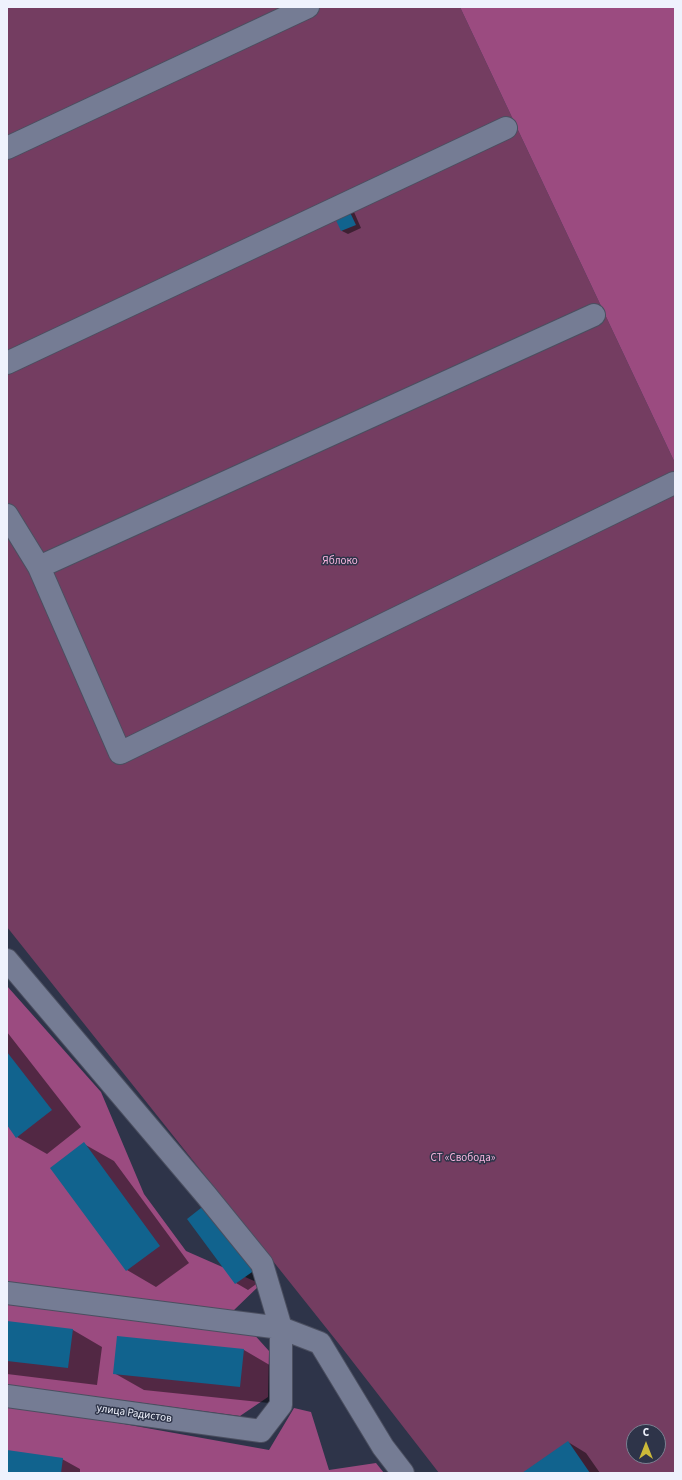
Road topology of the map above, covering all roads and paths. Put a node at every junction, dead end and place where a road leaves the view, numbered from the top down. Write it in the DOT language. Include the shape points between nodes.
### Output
graph roads {
  1 [pos="308,7"];
  2 [pos="506,128"];
  3 [pos="7,148"];
  4 [pos="594,315"];
  5 [pos="7,363"];
  6 [pos="674,483"];
  7 [pos="7,514"];
  8 [pos="39,567"];
  9 [pos="7,960"];
  10 [pos="7,1293"];
  11 [pos="280,1328"];
  12 [pos="7,1396"];
  13 [pos="403,1473"];
  1 -- 3 [label="street"];
  2 -- 5 [label="street"];
  4 -- 8 [label="street"];
  6 -- 8 [label="street" via="120,753"];
  7 -- 8 [label="street"];
  9 -- 11 [label="street" via="262,1264"];
  10 -- 11 [label="street"];
  11 -- 12 [label="street, улица Радистов" via="281,1405 261,1431"];
  11 -- 13 [label="street" via="320,1343 383,1447"];
}
